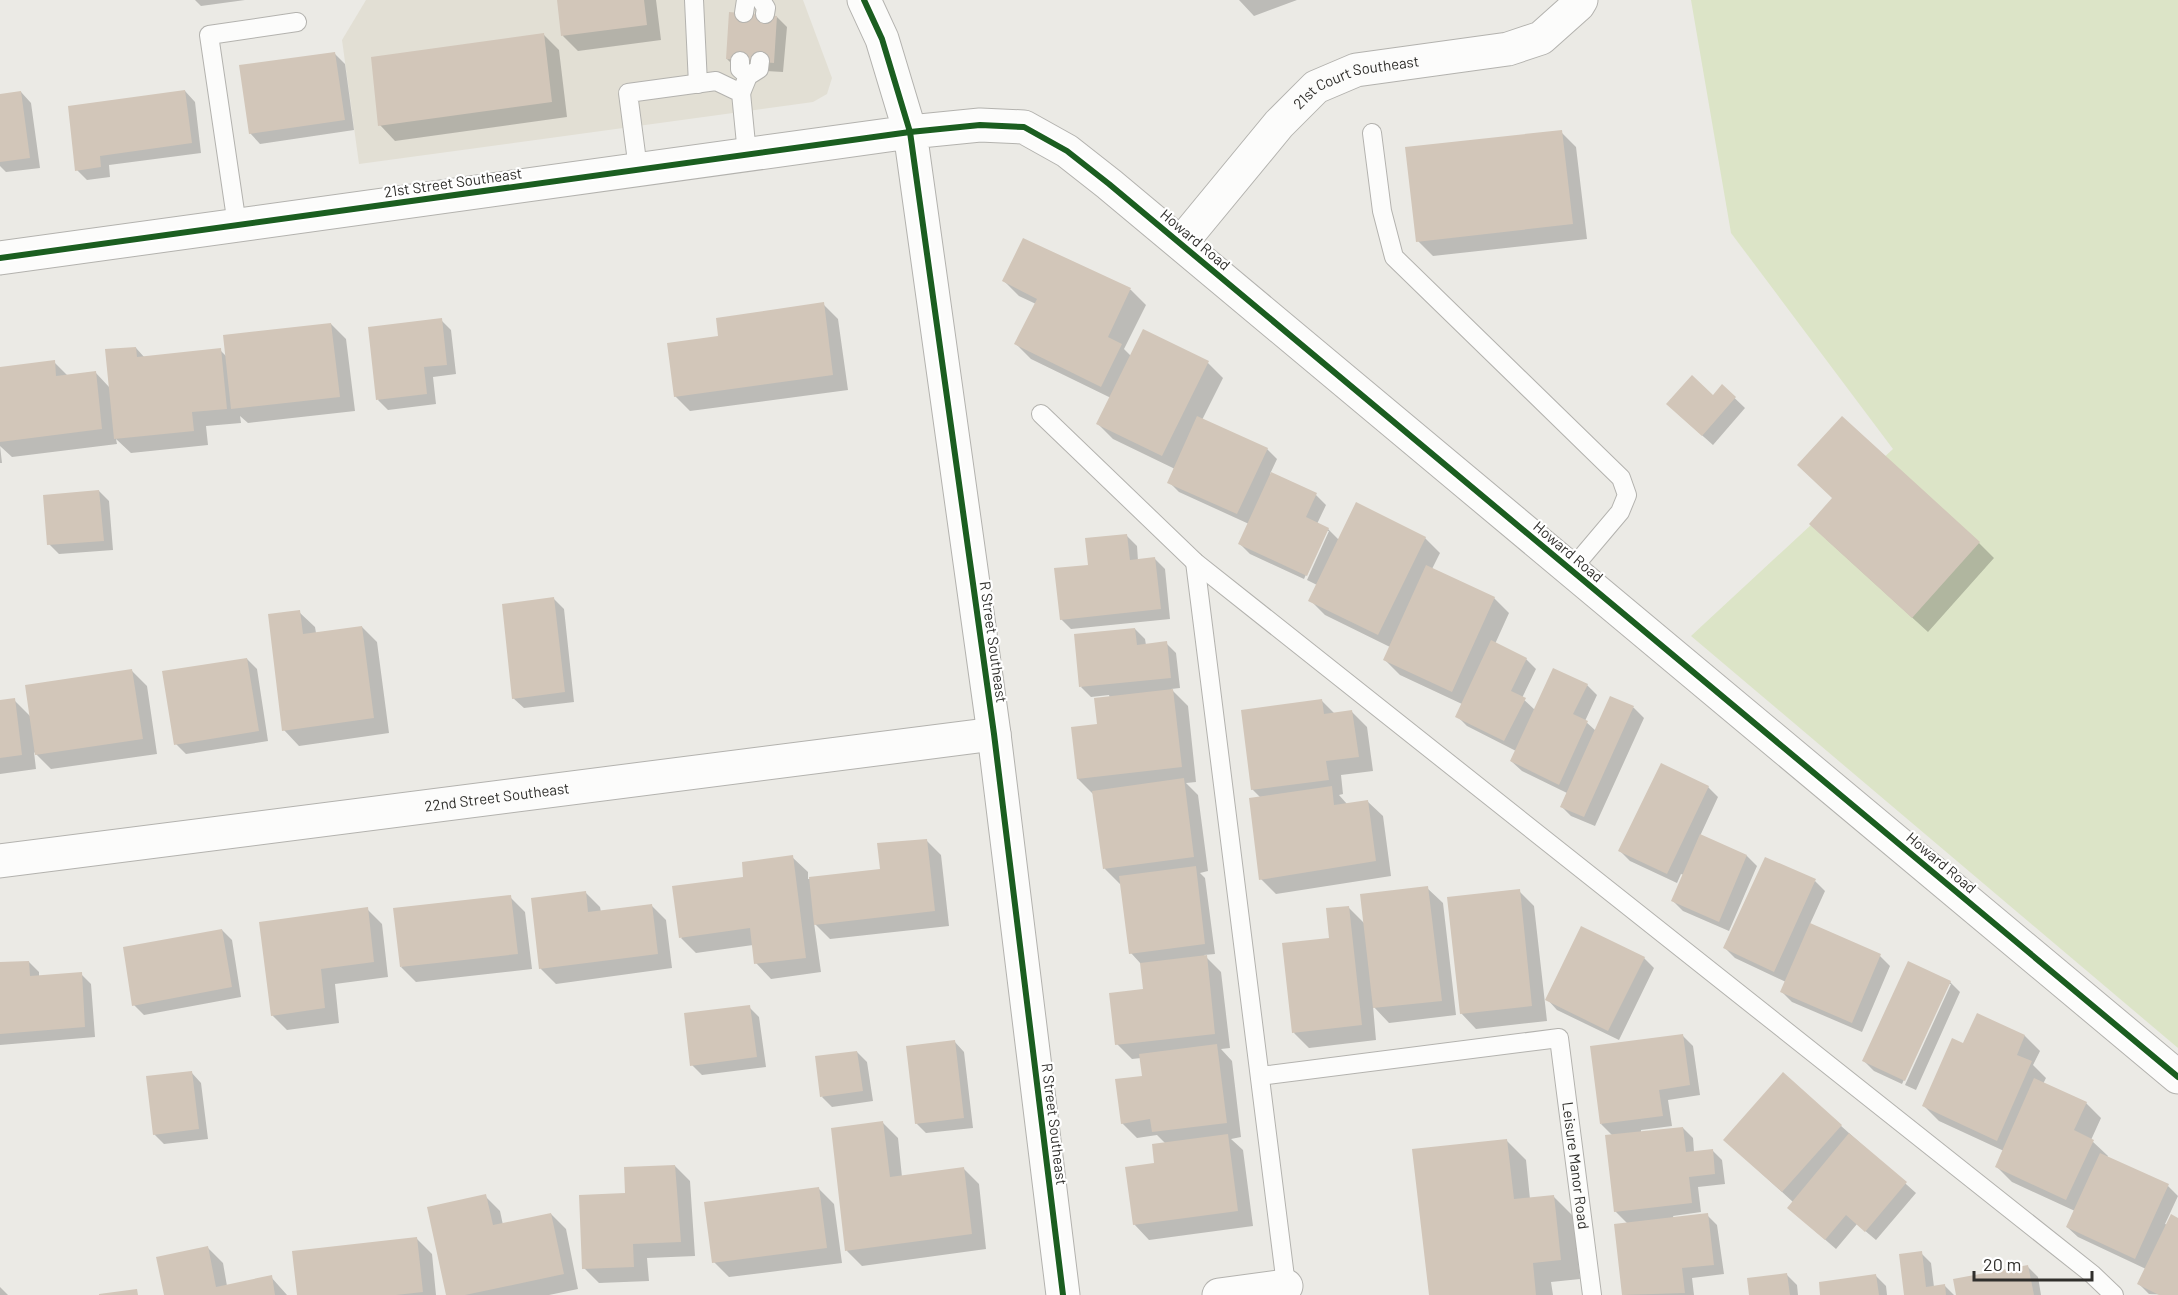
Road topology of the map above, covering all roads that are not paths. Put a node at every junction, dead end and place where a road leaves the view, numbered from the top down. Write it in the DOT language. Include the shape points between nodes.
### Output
graph roads {
  1 [pos="694,0"];
  2 [pos="864,0"];
  3 [pos="1581,0"];
  4 [pos="297,22"];
  5 [pos="760,62"];
  6 [pos="743,77"];
  7 [pos="698,84"];
  8 [pos="910,132"];
  9 [pos="1372,134"];
  10 [pos="747,154"];
  11 [pos="638,169"];
  12 [pos="237,225"];
  13 [pos="1181,243"];
  14 [pos="0,258"];
  15 [pos="1041,414"];
  16 [pos="1195,562"];
  17 [pos="1571,570"];
  18 [pos="994,734"];
  19 [pos="0,861"];
  20 [pos="1260,1076"];
  21 [pos="2178,1077"];
  22 [pos="1286,1290"];
  23 [pos="1063,1295"];
  24 [pos="1219,1295"];
  25 [pos="1592,1295"];
  26 [pos="2114,1295"];
  1 -- 7 [label="lane"];
  2 -- 8 [label="street, R Street Southeast" via="882,39"];
  3 -- 13 [label="street, 21st Court Southeast" via="1541,38 1508,49 1356,70 1316,87 1279,124"];
  4 -- 12 [label="lane" via="209,35"];
  5 -- 6 [label="lane" via="759,69"];
  6 -- 7 [label="lane"];
  6 -- 10 [label="lane"];
  7 -- 11 [label="lane" via="628,93"];
  8 -- 10 [label="street, 21st Street Southeast"];
  8 -- 13 [label="street, Howard Road" via="980,125 1024,128 1067,151"];
  8 -- 18 [label="street, R Street Southeast"];
  9 -- 17 [label="lane" via="1382,211 1394,257 1621,478 1627,495 1620,512"];
  10 -- 11 [label="street, 21st Street Southeast"];
  11 -- 12 [label="street, 21st Street Southeast"];
  12 -- 14 [label="street, 21st Street Southeast"];
  13 -- 17 [label="street, Howard Road"];
  15 -- 16 [label="lane"];
  16 -- 20 [label="lane"];
  16 -- 26 [label="lane"];
  17 -- 21 [label="street, Howard Road"];
  18 -- 19 [label="street, 22nd Street Southeast"];
  18 -- 23 [label="street, R Street Southeast"];
  20 -- 22 [label="lane"];
  20 -- 25 [label="lane, Leisure Manor Road" via="1559,1038"];
  22 -- 24 [label="street"];
}
